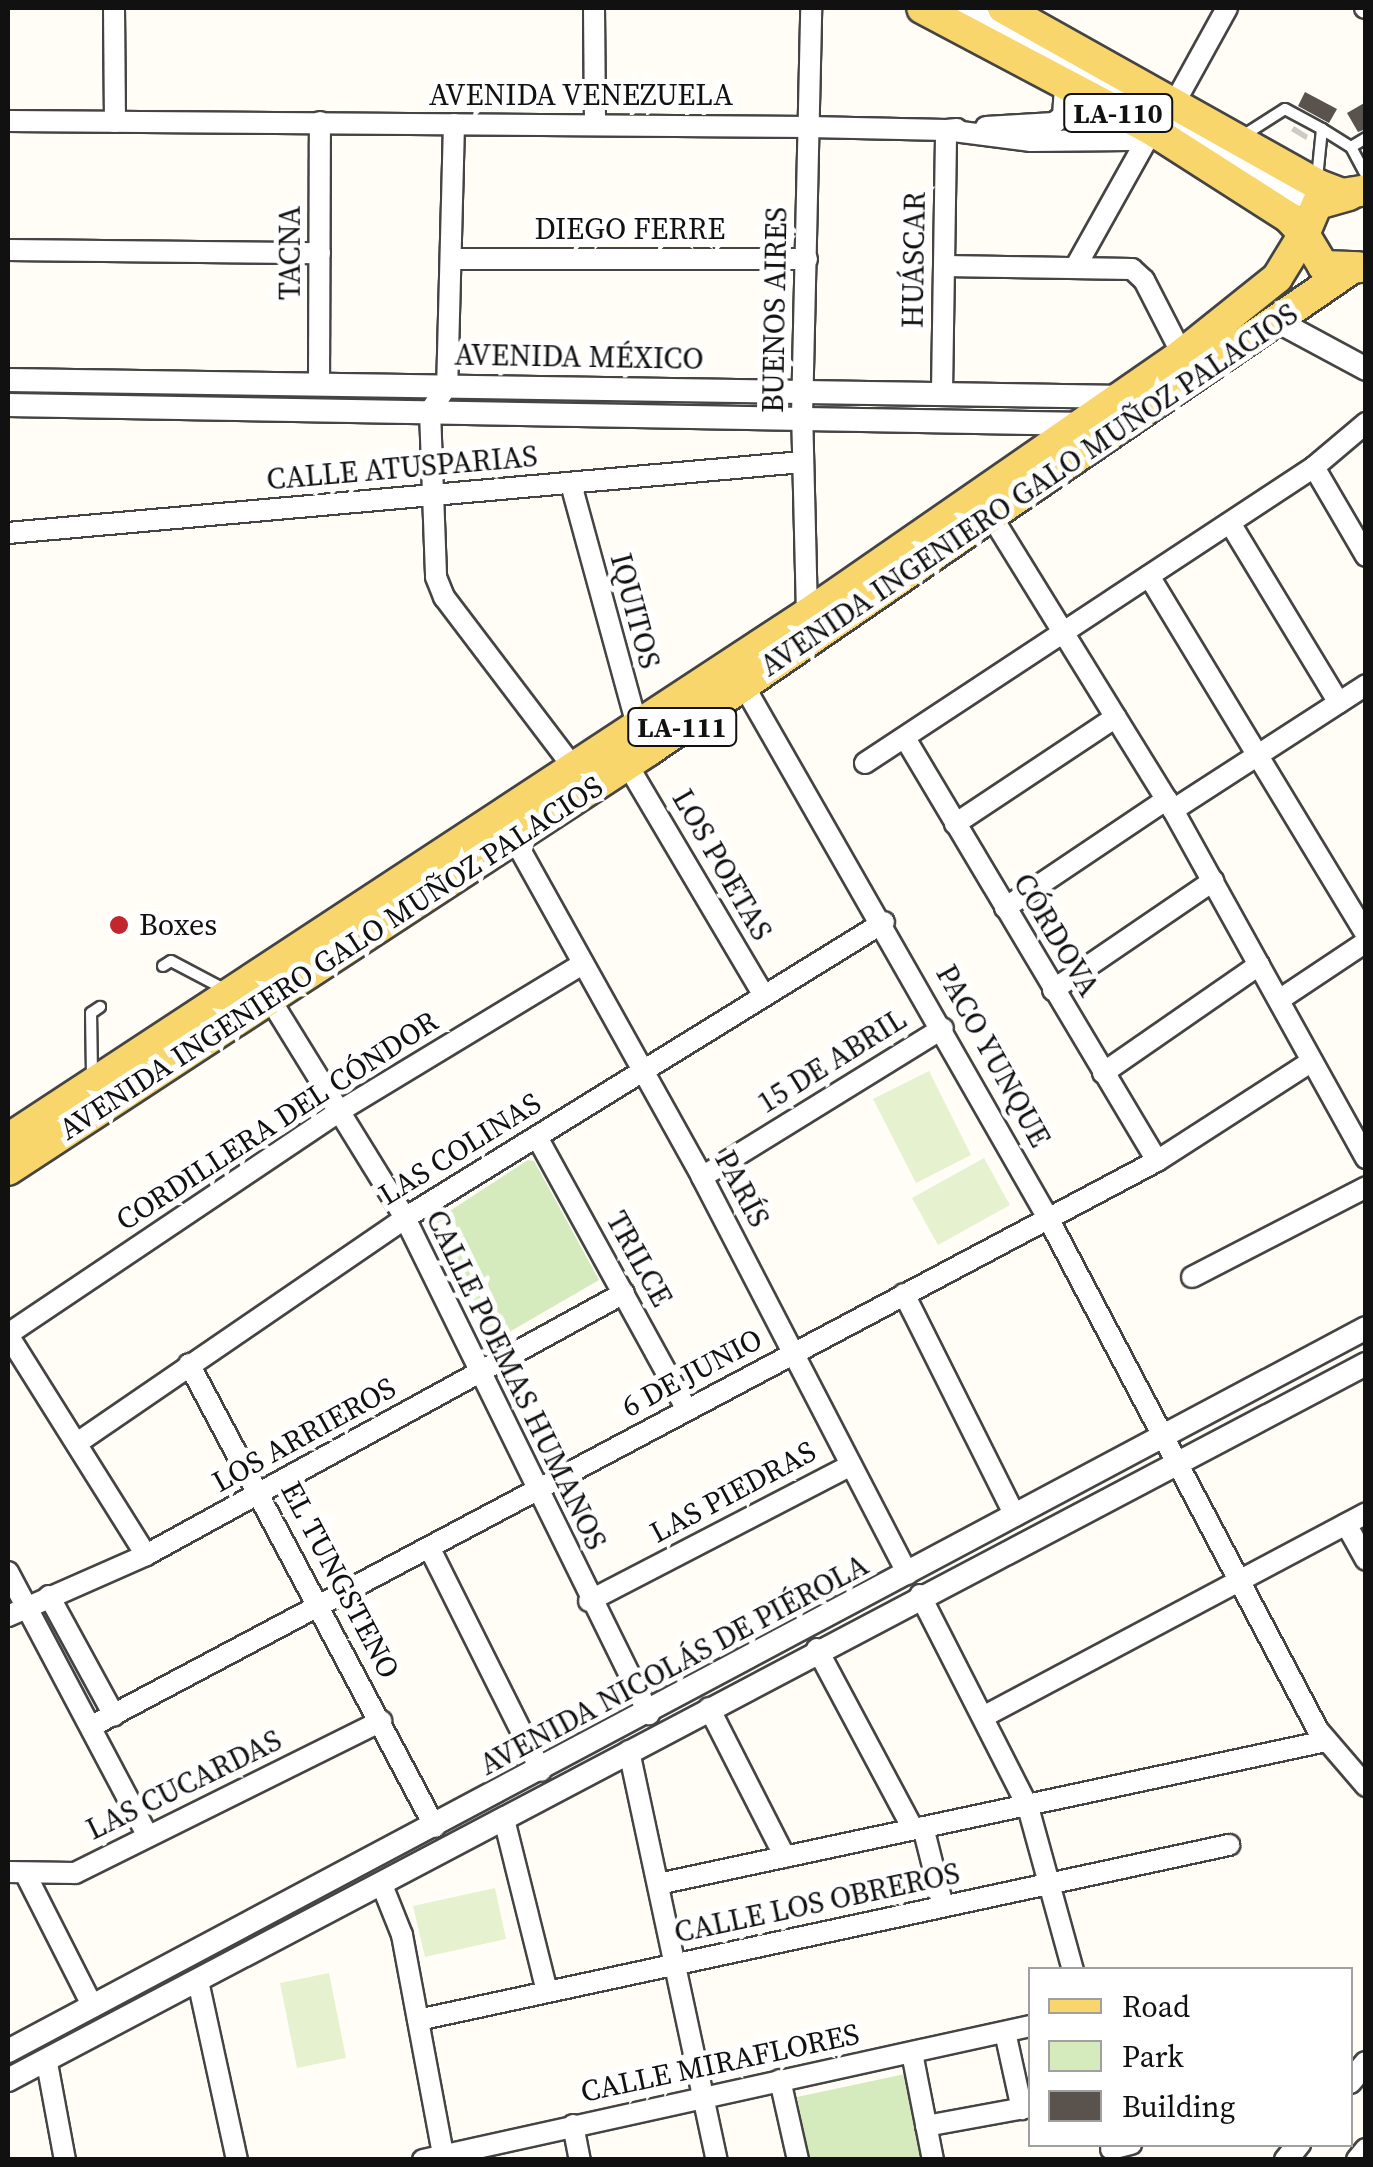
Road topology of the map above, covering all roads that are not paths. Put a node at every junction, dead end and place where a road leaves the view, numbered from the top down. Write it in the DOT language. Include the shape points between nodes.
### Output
graph roads {
  1 [pos="114,8"];
  2 [pos="594,8"];
  3 [pos="811,8"];
  4 [pos="922,8"];
  5 [pos="961,8"];
  6 [pos="1003,8"];
  7 [pos="1226,8"];
  8 [pos="1065,84"];
  9 [pos="1174,104"];
  10 [pos="8,121"];
  11 [pos="115,122"];
  12 [pos="320,122"];
  13 [pos="454,124"];
  14 [pos="595,124"];
  15 [pos="809,127"];
  16 [pos="1322,129"];
  17 [pos="946,130"];
  18 [pos="1152,130"];
  19 [pos="1366,138"];
  20 [pos="1238,139"];
  21 [pos="1351,147"];
  22 [pos="1345,191"];
  23 [pos="1304,234"];
  24 [pos="8,250"];
  25 [pos="320,253"];
  26 [pos="452,259"];
  27 [pos="806,259"];
  28 [pos="944,266"];
  29 [pos="1357,267"];
  30 [pos="1075,268"];
  31 [pos="1277,320"];
  32 [pos="1182,354"];
  33 [pos="1366,369"];
  34 [pos="8,380"];
  35 [pos="319,383"];
  36 [pos="447,386"];
  37 [pos="804,390"];
  38 [pos="942,392"];
  39 [pos="1134,403"];
  40 [pos="8,405"];
  41 [pos="430,410"];
  42 [pos="802,416"];
  43 [pos="1366,423"];
  44 [pos="1097,429"];
  45 [pos="802,462"];
  46 [pos="1314,467"];
  47 [pos="572,484"];
  48 [pos="430,496"];
  49 [pos="992,517"];
  50 [pos="1230,522"];
  51 [pos="8,533"];
  52 [pos="1365,554"];
  53 [pos="1150,576"];
  54 [pos="807,614"];
  55 [pos="1064,634"];
  56 [pos="1366,685"];
  57 [pos="744,686"];
  58 [pos="1339,703"];
  59 [pos="1116,717"];
  60 [pos="905,738"];
  61 [pos="637,748"];
  62 [pos="1262,756"];
  63 [pos="865,764"];
  64 [pos="574,768"];
  65 [pos="1170,804"];
  66 [pos="956,824"];
  67 [pos="513,837"];
  68 [pos="1212,881"];
  69 [pos="1005,908"];
  70 [pos="884,922"];
  71 [pos="1366,939"];
  72 [pos="582,964"];
  73 [pos="1259,965"];
  74 [pos="163,966"];
  75 [pos="251,988"];
  76 [pos="1053,990"];
  77 [pos="764,996"];
  78 [pos="1278,1000"];
  79 [pos="100,1006"];
  80 [pos="943,1028"];
  81 [pos="1312,1060"];
  82 [pos="644,1071"];
  83 [pos="1103,1073"];
  84 [pos="92,1084"];
  85 [pos="338,1112"];
  86 [pos="537,1136"];
  87 [pos="8,1139"];
  88 [pos="1366,1158"];
  89 [pos="1156,1161"];
  90 [pos="8,1170"];
  91 [pos="702,1177"];
  92 [pos="1366,1187"];
  93 [pos="405,1218"];
  94 [pos="1048,1218"];
  95 [pos="1192,1278"];
  96 [pos="624,1293"];
  97 [pos="904,1294"];
  98 [pos="1366,1328"];
  99 [pos="8,1334"];
  100 [pos="793,1352"];
  101 [pos="189,1364"];
  102 [pos="1366,1364"];
  103 [pos="483,1370"];
  104 [pos="687,1410"];
  105 [pos="77,1443"];
  106 [pos="1166,1451"];
  107 [pos="850,1465"];
  108 [pos="537,1491"];
  109 [pos="260,1494"];
  110 [pos="1366,1514"];
  111 [pos="1015,1516"];
  112 [pos="1346,1524"];
  113 [pos="430,1549"];
  114 [pos="146,1556"];
  115 [pos="1366,1560"];
  116 [pos="8,1572"];
  117 [pos="908,1574"];
  118 [pos="1244,1579"];
  119 [pos="920,1595"];
  120 [pos="49,1596"];
  121 [pos="590,1601"];
  122 [pos="28,1605"];
  123 [pos="323,1607"];
  124 [pos="8,1616"];
  125 [pos="816,1649"];
  126 [pos="710,1708"];
  127 [pos="650,1714"];
  128 [pos="114,1715"];
  129 [pos="982,1717"];
  130 [pos="381,1721"];
  131 [pos="92,1726"];
  132 [pos="1326,1741"];
  133 [pos="629,1751"];
  134 [pos="540,1771"];
  135 [pos="1366,1786"];
  136 [pos="1028,1807"];
  137 [pos="504,1819"];
  138 [pos="435,1827"];
  139 [pos="918,1828"];
  140 [pos="148,1836"];
  141 [pos="1229,1845"];
  142 [pos="785,1857"];
  143 [pos="16,1872"];
  144 [pos="1050,1882"];
  145 [pos="658,1884"];
  146 [pos="382,1885"];
  147 [pos="943,1906"];
  148 [pos="675,1965"];
  149 [pos="1072,1967"];
  150 [pos="198,1981"];
  151 [pos="546,1992"];
  152 [pos="93,2007"];
  153 [pos="418,2020"];
  154 [pos="1028,2026"];
  155 [pos="1005,2032"];
  156 [pos="8,2051"];
  157 [pos="912,2053"];
  158 [pos="47,2063"];
  159 [pos="8,2080"];
  160 [pos="780,2080"];
  161 [pos="703,2096"];
  162 [pos="1026,2108"];
  163 [pos="573,2125"];
  164 [pos="926,2126"];
  165 [pos="1366,2150"];
  166 [pos="437,2158"];
  167 [pos="65,2160"];
  168 [pos="238,2160"];
  169 [pos="580,2160"];
  170 [pos="717,2160"];
  171 [pos="798,2160"];
  172 [pos="933,2160"];
  173 [pos="1358,2160"];
  1 -- 11 [label="street"];
  2 -- 14 [label="street"];
  3 -- 15 [label="street, BUENOS AIRES"];
  4 -- 8 [label="main road, LA-110"];
  5 -- 22 [label="street"];
  6 -- 9 [label="main road, LA-110"];
  7 -- 9 [label="street"];
  8 -- 17 [label="street" via="1064,116 1054,123"];
  8 -- 18 [label="main road, LA-110"];
  9 -- 20 [label="main road, LA-110"];
  10 -- 11 [label="street, AVENIDA VENEZUELA"];
  11 -- 12 [label="street, AVENIDA VENEZUELA"];
  12 -- 13 [label="street, AVENIDA VENEZUELA"];
  12 -- 25 [label="street, TACNA"];
  13 -- 14 [label="street, AVENIDA VENEZUELA"];
  13 -- 26 [label="street"];
  14 -- 15 [label="street, AVENIDA VENEZUELA"];
  15 -- 17 [label="street, AVENIDA VENEZUELA"];
  15 -- 27 [label="street, BUENOS AIRES"];
  16 -- 20 [label="lane" via="1285,109"];
  16 -- 21 [label="lane"];
  16 -- 22 [label="lane"];
  17 -- 18 [label="street, AVENIDA VENEZUELA" via="1030,141 1130,140"];
  17 -- 28 [label="street, HUÁSCAR"];
  18 -- 23 [label="main road, LA-110"];
  18 -- 30 [label="street"];
  19 -- 21 [label="lane"];
  20 -- 22 [label="main road, LA-110"];
  21 -- 22 [label="lane"];
  22 -- 23 [label="main road, AVENIDA INGENIERO GALO MUÑOZ PALACIOS"];
  23 -- 29 [label="main road, LA-110" via="1313,258"];
  23 -- 32 [label="main road, AVENIDA INGENIERO GALO MUÑOZ PALACIOS / LA-111" via="1261,295"];
  24 -- 25 [label="street"];
  25 -- 35 [label="street, TACNA"];
  26 -- 27 [label="street, DIEGO FERRE"];
  26 -- 36 [label="street"];
  27 -- 37 [label="street, BUENOS AIRES"];
  28 -- 30 [label="street"];
  28 -- 38 [label="street, HUÁSCAR"];
  29 -- 31 [label="main road, AVENIDA INGENIERO GALO MUÑOZ PALACIOS / LA-111"];
  30 -- 32 [label="street" via="1132,269"];
  31 -- 33 [label="street"];
  31 -- 39 [label="main road, AVENIDA INGENIERO GALO MUÑOZ PALACIOS / LA-111"];
  32 -- 39 [label="main road, AVENIDA INGENIERO GALO MUÑOZ PALACIOS / LA-111"];
  34 -- 35 [label="street, AVENIDA MÉXICO"];
  35 -- 36 [label="street, AVENIDA MÉXICO"];
  36 -- 37 [label="street, AVENIDA MÉXICO"];
  36 -- 41 [label="street"];
  37 -- 38 [label="street, AVENIDA MÉXICO"];
  37 -- 42 [label="street, BUENOS AIRES"];
  38 -- 39 [label="street, AVENIDA MÉXICO"];
  39 -- 44 [label="main road, AVENIDA INGENIERO GALO MUÑOZ PALACIOS / LA-111"];
  40 -- 41 [label="street, AVENIDA MÉXICO"];
  41 -- 42 [label="street, AVENIDA MÉXICO"];
  41 -- 48 [label="street"];
  42 -- 44 [label="street, AVENIDA MÉXICO"];
  42 -- 45 [label="street, BUENOS AIRES"];
  43 -- 46 [label="street"];
  44 -- 49 [label="main road, AVENIDA INGENIERO GALO MUÑOZ PALACIOS / LA-111"];
  44 -- 54 [label="main road, AVENIDA INGENIERO GALO MUÑOZ PALACIOS / LA-111"];
  45 -- 47 [label="street, CALLE ATUSPARIAS"];
  45 -- 54 [label="street, BUENOS AIRES"];
  46 -- 50 [label="street"];
  46 -- 52 [label="street"];
  47 -- 48 [label="street, CALLE ATUSPARIAS"];
  47 -- 61 [label="street, IQUITOS"];
  48 -- 51 [label="street, CALLE ATUSPARIAS"];
  48 -- 64 [label="street" via="436,577 444,597"];
  49 -- 55 [label="street"];
  49 -- 57 [label="main road, AVENIDA INGENIERO GALO MUÑOZ PALACIOS / LA-111"];
  50 -- 53 [label="street"];
  50 -- 58 [label="street"];
  53 -- 55 [label="street"];
  53 -- 62 [label="street"];
  54 -- 61 [label="main road, AVENIDA INGENIERO GALO MUÑOZ PALACIOS / LA-111"];
  55 -- 59 [label="street"];
  55 -- 60 [label="street"];
  56 -- 58 [label="street"];
  57 -- 61 [label="main road, AVENIDA INGENIERO GALO MUÑOZ PALACIOS / LA-111"];
  57 -- 70 [label="street, PACO YUNQUE"];
  58 -- 62 [label="street"];
  59 -- 65 [label="street"];
  59 -- 66 [label="street"];
  60 -- 63 [label="street"];
  60 -- 66 [label="street, CÓRDOVA"];
  61 -- 64 [label="main road, AVENIDA INGENIERO GALO MUÑOZ PALACIOS / LA-111"];
  61 -- 67 [label="main road, AVENIDA INGENIERO GALO MUÑOZ PALACIOS / LA-111"];
  61 -- 77 [label="street, LOS POETAS"];
  62 -- 65 [label="street"];
  62 -- 71 [label="street"];
  64 -- 75 [label="main road, AVENIDA INGENIERO GALO MUÑOZ PALACIOS / LA-111"];
  65 -- 68 [label="street"];
  65 -- 69 [label="street"];
  66 -- 69 [label="street, CÓRDOVA"];
  67 -- 72 [label="street, PARÍS"];
  67 -- 75 [label="main road, AVENIDA INGENIERO GALO MUÑOZ PALACIOS / LA-111"];
  68 -- 73 [label="street"];
  68 -- 76 [label="street"];
  69 -- 76 [label="street, CÓRDOVA"];
  70 -- 77 [label="street, LAS COLINAS"];
  70 -- 80 [label="street, PACO YUNQUE"];
  71 -- 78 [label="street"];
  72 -- 82 [label="street, PARÍS"];
  72 -- 85 [label="street, CORDILLERA DEL CÓNDOR"];
  73 -- 78 [label="street"];
  73 -- 83 [label="street"];
  74 -- 75 [label="lane" via="171,961"];
  75 -- 84 [label="main road, AVENIDA INGENIERO GALO MUÑOZ PALACIOS / LA-111"];
  75 -- 85 [label="street, CALLE POEMAS HUMANOS"];
  75 -- 90 [label="main road, AVENIDA INGENIERO GALO MUÑOZ PALACIOS / LA-111"];
  76 -- 83 [label="street, CÓRDOVA"];
  77 -- 82 [label="street, LAS COLINAS"];
  78 -- 81 [label="street"];
  79 -- 84 [label="lane" via="90,1014"];
  80 -- 91 [label="street, 15 DE ABRIL"];
  80 -- 94 [label="street, PACO YUNQUE"];
  81 -- 88 [label="street"];
  81 -- 89 [label="street, 6 DE JUNIO"];
  82 -- 86 [label="street, LAS COLINAS"];
  82 -- 91 [label="street, PARÍS"];
  83 -- 89 [label="street, CÓRDOVA"];
  84 -- 87 [label="main road, AVENIDA INGENIERO GALO MUÑOZ PALACIOS / LA-111"];
  85 -- 93 [label="street, CALLE POEMAS HUMANOS"];
  85 -- 99 [label="street, CORDILLERA DEL CÓNDOR"];
  86 -- 93 [label="street, LAS COLINAS"];
  86 -- 96 [label="street, TRILCE"];
  89 -- 94 [label="street, 6 DE JUNIO"];
  91 -- 100 [label="street, PARÍS"];
  92 -- 95 [label="street"];
  93 -- 101 [label="street, LAS COLINAS"];
  93 -- 103 [label="street, CALLE POEMAS HUMANOS"];
  94 -- 97 [label="street, 6 DE JUNIO"];
  94 -- 106 [label="street, PACO YUNQUE"];
  96 -- 103 [label="street, LOS ARRIEROS"];
  96 -- 104 [label="street, TRILCE"];
  97 -- 100 [label="street, 6 DE JUNIO"];
  97 -- 111 [label="street"];
  98 -- 106 [label="street, AVENIDA NICOLÁS DE PIÉROLA"];
  99 -- 105 [label="street"];
  100 -- 104 [label="street, 6 DE JUNIO"];
  100 -- 107 [label="street, PARÍS"];
  101 -- 105 [label="street, LAS COLINAS"];
  101 -- 109 [label="street, EL TUNGSTENO"];
  102 -- 106 [label="street, AVENIDA NICOLÁS DE PIÉROLA"];
  103 -- 108 [label="street, CALLE POEMAS HUMANOS"];
  103 -- 109 [label="street, LOS ARRIEROS"];
  104 -- 108 [label="street, 6 DE JUNIO"];
  105 -- 114 [label="street"];
  106 -- 111 [label="street, AVENIDA NICOLÁS DE PIÉROLA"];
  106 -- 118 [label="street, PACO YUNQUE"];
  106 -- 119 [label="street, AVENIDA NICOLÁS DE PIÉROLA"];
  107 -- 117 [label="street, PARÍS"];
  107 -- 121 [label="street, LAS PIEDRAS"];
  108 -- 113 [label="street, 6 DE JUNIO"];
  108 -- 121 [label="street, CALLE POEMAS HUMANOS"];
  109 -- 114 [label="street, LOS ARRIEROS"];
  109 -- 123 [label="street, EL TUNGSTENO"];
  110 -- 112 [label="street"];
  111 -- 117 [label="street, AVENIDA NICOLÁS DE PIÉROLA"];
  112 -- 115 [label="street"];
  112 -- 118 [label="street"];
  113 -- 123 [label="street, 6 DE JUNIO"];
  113 -- 134 [label="street"];
  114 -- 120 [label="street, LOS ARRIEROS"];
  116 -- 122 [label="street"];
  117 -- 127 [label="street, AVENIDA NICOLÁS DE PIÉROLA"];
  118 -- 129 [label="street"];
  118 -- 132 [label="street, PACO YUNQUE"];
  119 -- 125 [label="street, AVENIDA NICOLÁS DE PIÉROLA"];
  119 -- 129 [label="street"];
  120 -- 122 [label="street, LOS ARRIEROS"];
  120 -- 128 [label="street"];
  121 -- 127 [label="street, CALLE POEMAS HUMANOS"];
  122 -- 124 [label="street, LOS ARRIEROS"];
  122 -- 131 [label="street"];
  123 -- 128 [label="street, 6 DE JUNIO"];
  123 -- 130 [label="street, EL TUNGSTENO"];
  125 -- 126 [label="street, AVENIDA NICOLÁS DE PIÉROLA"];
  125 -- 139 [label="street"];
  126 -- 133 [label="street, AVENIDA NICOLÁS DE PIÉROLA"];
  126 -- 142 [label="street"];
  127 -- 134 [label="street, AVENIDA NICOLÁS DE PIÉROLA"];
  128 -- 131 [label="street, 6 DE JUNIO"];
  129 -- 136 [label="street"];
  130 -- 138 [label="street, EL TUNGSTENO"];
  130 -- 140 [label="street, LAS CUCARDAS"];
  131 -- 140 [label="street"];
  132 -- 135 [label="street, PACO YUNQUE"];
  132 -- 136 [label="street"];
  133 -- 137 [label="street, AVENIDA NICOLÁS DE PIÉROLA"];
  133 -- 145 [label="street"];
  134 -- 138 [label="street, AVENIDA NICOLÁS DE PIÉROLA"];
  136 -- 139 [label="street"];
  136 -- 144 [label="street"];
  137 -- 146 [label="street, AVENIDA NICOLÁS DE PIÉROLA"];
  137 -- 151 [label="street"];
  138 -- 152 [label="street, AVENIDA NICOLÁS DE PIÉROLA"];
  139 -- 142 [label="street"];
  139 -- 147 [label="street"];
  140 -- 143 [label="street, LAS CUCARDAS" via="74,1872"];
  141 -- 144 [label="street, CALLE LOS OBREROS"];
  142 -- 145 [label="street"];
  143 -- 152 [label="street"];
  144 -- 147 [label="street, CALLE LOS OBREROS"];
  144 -- 149 [label="street"];
  145 -- 148 [label="street"];
  146 -- 150 [label="street, AVENIDA NICOLÁS DE PIÉROLA"];
  146 -- 153 [label="street" via="402,1935"];
  147 -- 148 [label="street, CALLE LOS OBREROS"];
  148 -- 151 [label="street, CALLE LOS OBREROS"];
  148 -- 161 [label="street"];
  150 -- 158 [label="street, AVENIDA NICOLÁS DE PIÉROLA"];
  150 -- 168 [label="street"];
  151 -- 153 [label="street, CALLE LOS OBREROS"];
  152 -- 156 [label="street, AVENIDA NICOLÁS DE PIÉROLA"];
  153 -- 166 [label="street"];
  154 -- 155 [label="street, CALLE MIRAFLORES"];
  155 -- 157 [label="street, CALLE MIRAFLORES"];
  155 -- 162 [label="street"];
  157 -- 160 [label="street, CALLE MIRAFLORES"];
  157 -- 164 [label="street"];
  158 -- 159 [label="street, AVENIDA NICOLÁS DE PIÉROLA"];
  158 -- 167 [label="street"];
  160 -- 161 [label="street, CALLE MIRAFLORES"];
  160 -- 171 [label="street"];
  161 -- 163 [label="street, CALLE MIRAFLORES"];
  161 -- 170 [label="street"];
  162 -- 164 [label="street"];
  163 -- 166 [label="street, CALLE MIRAFLORES"];
  163 -- 169 [label="street"];
  164 -- 172 [label="street"];
  165 -- 173 [label="street"];
}
